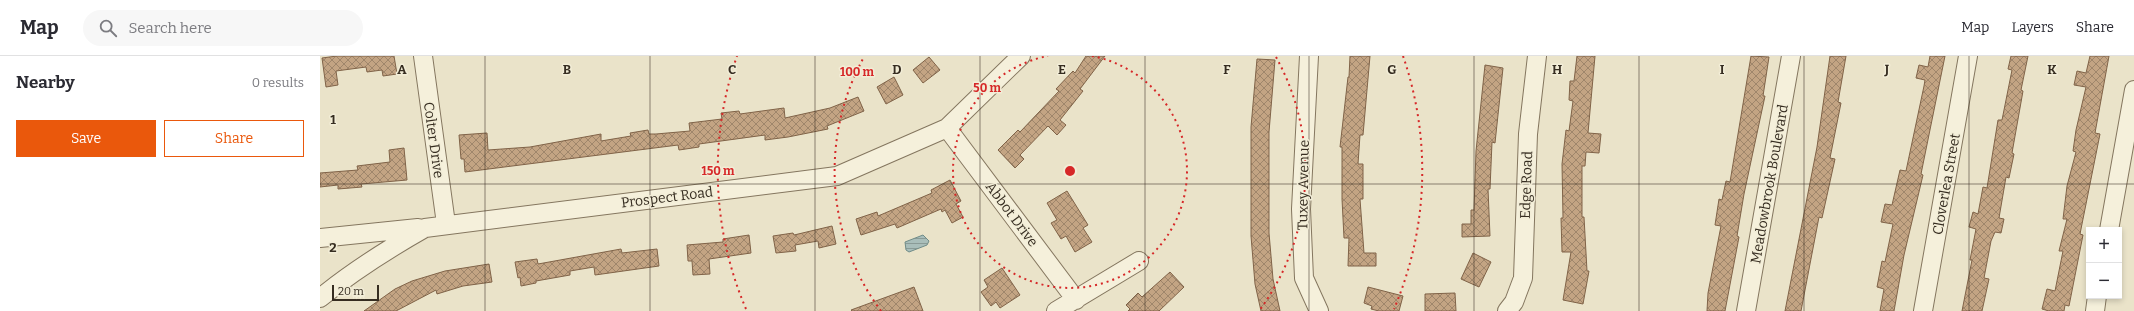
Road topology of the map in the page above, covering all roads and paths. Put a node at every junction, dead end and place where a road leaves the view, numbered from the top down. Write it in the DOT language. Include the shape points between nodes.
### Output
graph roads {
  1 [pos="423,56"];
  2 [pos="1021,56"];
  3 [pos="1309,56"];
  4 [pos="1537,56"];
  5 [pos="1791,56"];
  6 [pos="1968,56"];
  7 [pos="2134,90"];
  8 [pos="947,128"];
  9 [pos="446,224"];
  10 [pos="2110,227"];
  11 [pos="425,228"];
  12 [pos="320,238"];
  13 [pos="1139,261"];
  14 [pos="320,298"];
  15 [pos="2097,299"];
  16 [pos="1076,300"];
  17 [pos="1056,311"];
  18 [pos="1319,311"];
  19 [pos="1507,311"];
  20 [pos="1746,311"];
  21 [pos="1923,311"];
  22 [pos="2095,311"];
  1 -- 9 [label="street, Colter Drive"];
  2 -- 8 [label="street, Prospect Road"];
  3 -- 18 [label="street, Tuxey Avenue" via="1301,208 1304,278"];
  4 -- 19 [label="street, Edge Road" via="1528,134 1523,278 1514,302"];
  5 -- 20 [label="street, Meadowbrook Boulevard"];
  6 -- 21 [label="street, Cloverlea Street"];
  7 -- 10 [label="street"];
  8 -- 9 [label="street, Prospect Road" via="837,176"];
  8 -- 16 [label="street, Abbot Drive"];
  9 -- 11 [label="street, Prospect Road"];
  11 -- 12 [label="street"];
  11 -- 14 [label="street, Prospect Road" via="357,269"];
  13 -- 16 [label="street"];
  15 -- 22 [label="street"];
  16 -- 17 [label="street"];
}
